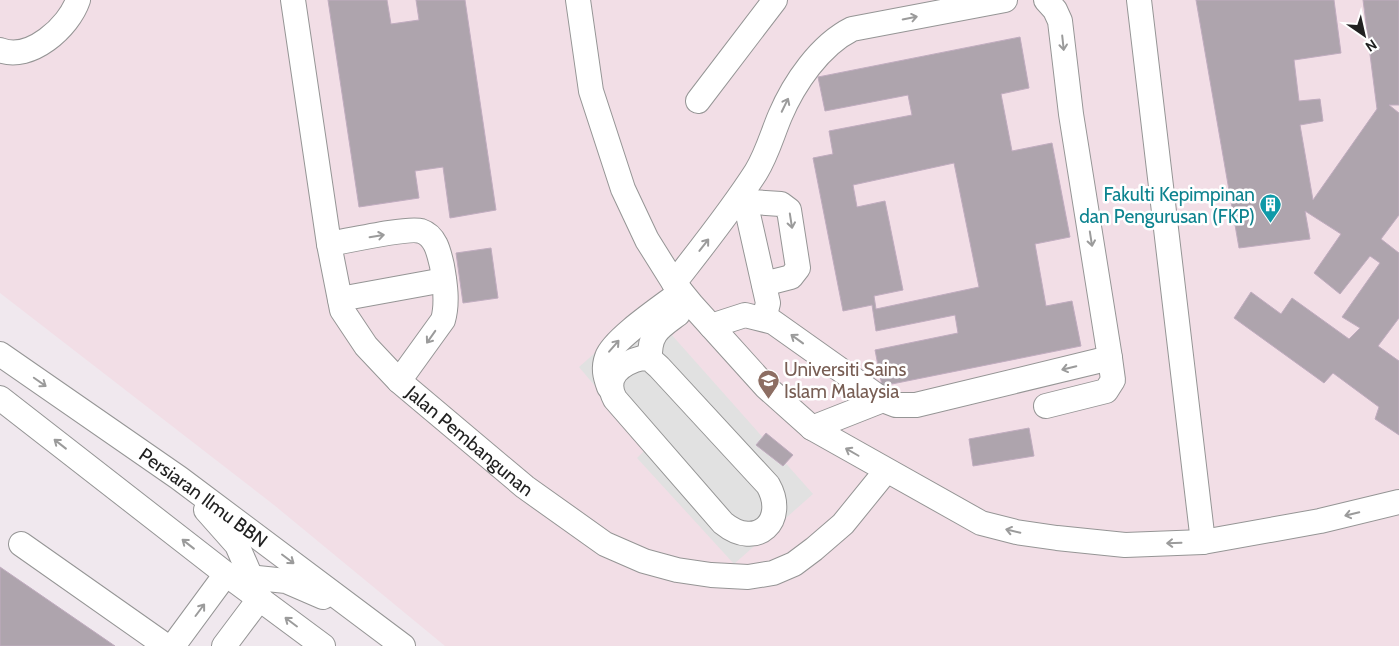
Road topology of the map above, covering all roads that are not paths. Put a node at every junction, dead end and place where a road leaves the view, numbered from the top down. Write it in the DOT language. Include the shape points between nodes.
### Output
graph roads {
  1 [pos="78,0"];
  2 [pos="293,0"];
  3 [pos="578,0"];
  4 [pos="775,0"];
  5 [pos="1005,0"];
  6 [pos="1046,0"];
  7 [pos="1139,0"];
  8 [pos="0,50"];
  9 [pos="698,101"];
  10 [pos="741,201"];
  11 [pos="329,244"];
  12 [pos="444,280"];
  13 [pos="764,284"];
  14 [pos="682,293"];
  15 [pos="340,299"];
  16 [pos="764,319"];
  17 [pos="711,326"];
  18 [pos="0,354"];
  19 [pos="1110,358"];
  20 [pos="650,359"];
  21 [pos="399,381"];
  22 [pos="610,391"];
  23 [pos="0,398"];
  24 [pos="883,400"];
  25 [pos="1046,406"];
  26 [pos="812,428"];
  27 [pos="886,471"];
  28 [pos="179,478"];
  29 [pos="1399,502"];
  30 [pos="1203,542"];
  31 [pos="22,544"];
  32 [pos="226,574"];
  33 [pos="256,588"];
  34 [pos="361,613"];
  35 [pos="166,646"];
  36 [pos="173,646"];
  37 [pos="224,646"];
  38 [pos="323,646"];
  39 [pos="403,646"];
  1 -- 8 [label="street" via="61,26 43,42 26,50 6,53"];
  2 -- 11 [label="street, Jalan Pembangunan"];
  3 -- 14 [label="street" via="591,91 623,189 647,240"];
  4 -- 9 [label="street"];
  10 -- 5 [label="street, one-way" via="768,150 787,100 812,64 841,35 852,29"];
  6 -- 19 [label="street, one-way" via="1056,10 1060,21 1071,114"];
  7 -- 30 [label="street"];
  10 -- 13 [label="street"];
  10 -- 13 [label="street, one-way" via="781,204 789,210 798,268 792,277"];
  14 -- 10 [label="street, one-way"];
  11 -- 12 [label="street, one-way" via="420,231 428,235 439,249"];
  11 -- 15 [label="street, Jalan Pembangunan"];
  12 -- 15 [label="street"];
  12 -- 21 [label="street, one-way" via="444,320"];
  13 -- 16 [label="street" via="768,303"];
  14 -- 17 [label="street"];
  14 -- 20 [label="street" via="655,332"];
  22 -- 14 [label="street, one-way" via="604,376 608,354 616,343"];
  15 -- 21 [label="street, Jalan Pembangunan" via="350,324"];
  16 -- 17 [label="street" via="745,315"];
  24 -- 16 [label="street, one-way" via="773,322"];
  17 -- 26 [label="street" via="766,388"];
  18 -- 28 [label="street, Persiaran Ilmu BBN, one-way"];
  19 -- 24 [label="street, one-way" via="916,405 896,405"];
  19 -- 25 [label="street" via="1113,380 1106,391"];
  20 -- 22 [label="street" via="642,358 623,365 614,373"];
  20 -- 22 [label="street" via="768,485 775,497 775,508 765,528 752,535 742,535 723,523 627,415"];
  21 -- 27 [label="street, Jalan Pembangunan" via="524,487 605,544 678,570 748,577 773,573 794,564 842,524"];
  32 -- 23 [label="street, one-way"];
  24 -- 26 [label="street"];
  27 -- 26 [label="street, one-way"];
  30 -- 27 [label="street, one-way" via="1126,545 1016,532 981,523"];
  28 -- 33 [label="street" via="237,545"];
  28 -- 34 [label="street, Persiaran Ilmu BBN, one-way"];
  29 -- 30 [label="street, one-way" via="1320,522"];
  31 -- 35 [label="street"];
  32 -- 33 [label="street"];
  36 -- 32 [label="street, one-way"];
  33 -- 34 [label="street" via="286,581"];
  33 -- 37 [label="street"];
  38 -- 33 [label="street, one-way"];
  34 -- 39 [label="street, Persiaran Ilmu BBN"];
}
